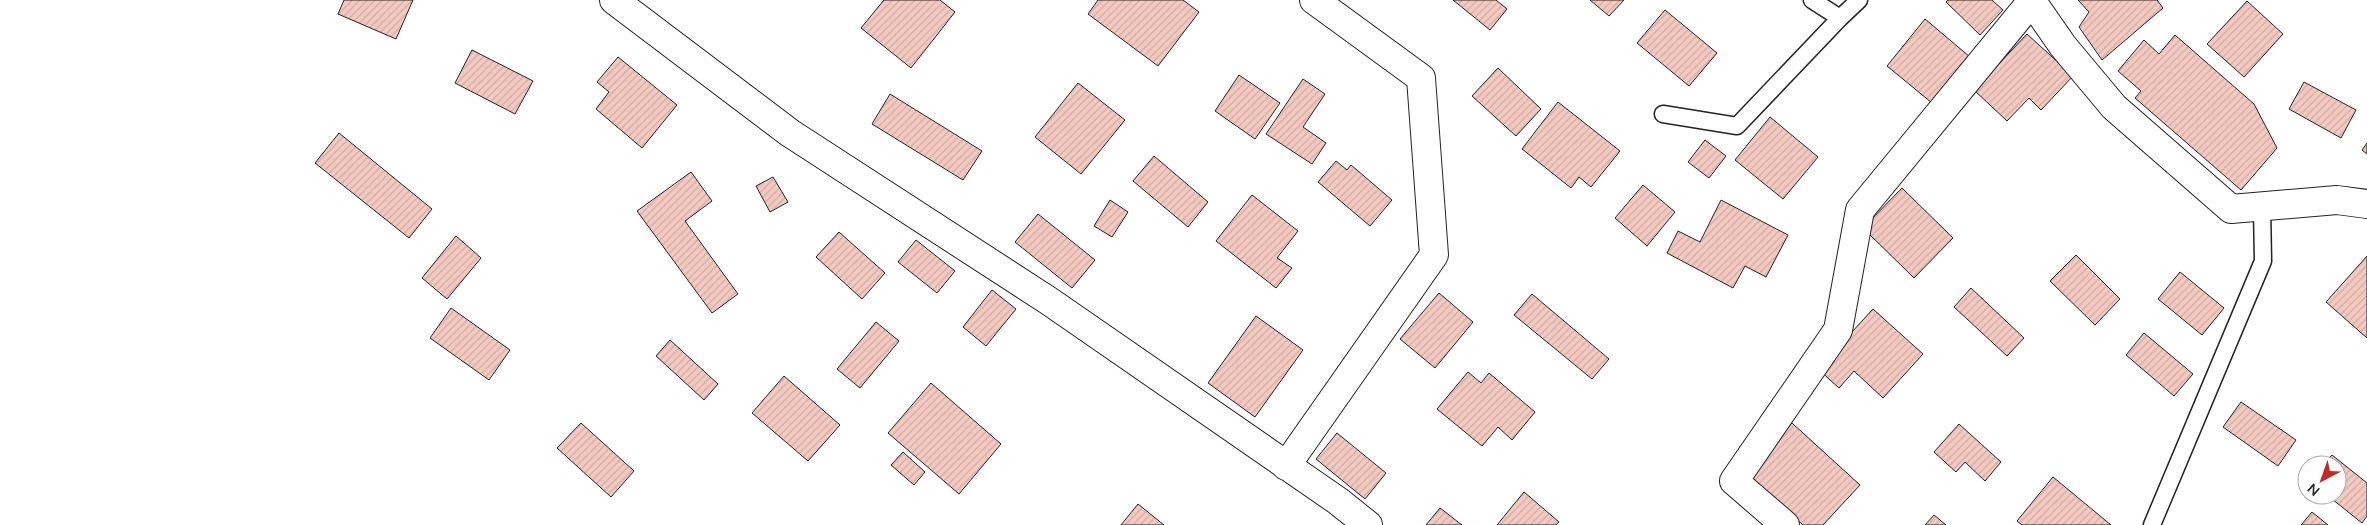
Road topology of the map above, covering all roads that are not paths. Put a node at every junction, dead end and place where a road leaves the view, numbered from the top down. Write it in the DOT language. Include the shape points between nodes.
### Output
graph roads {
  1 [pos="614,0"];
  2 [pos="1314,0"];
  3 [pos="1812,0"];
  4 [pos="1858,0"];
  5 [pos="2032,1"];
  6 [pos="1840,18"];
  7 [pos="1664,114"];
  8 [pos="2367,204"];
  9 [pos="2262,207"];
  10 [pos="1286,466"];
  11 [pos="1368,525"];
  12 [pos="1786,525"];
  13 [pos="2152,525"];
  1 -- 10 [label="street" via="790,133 1049,301"];
  2 -- 10 [label="street" via="1422,78 1434,255"];
  3 -- 6 [label="lane"];
  4 -- 6 [label="lane"];
  5 -- 9 [label="street" via="2063,46 2114,107 2231,209"];
  5 -- 12 [label="street" via="1860,210 1838,330 1734,481"];
  6 -- 7 [label="lane" via="1737,126"];
  8 -- 9 [label="street" via="2338,200"];
  9 -- 13 [label="lane" via="2263,261"];
  10 -- 11 [label="street"];
}
